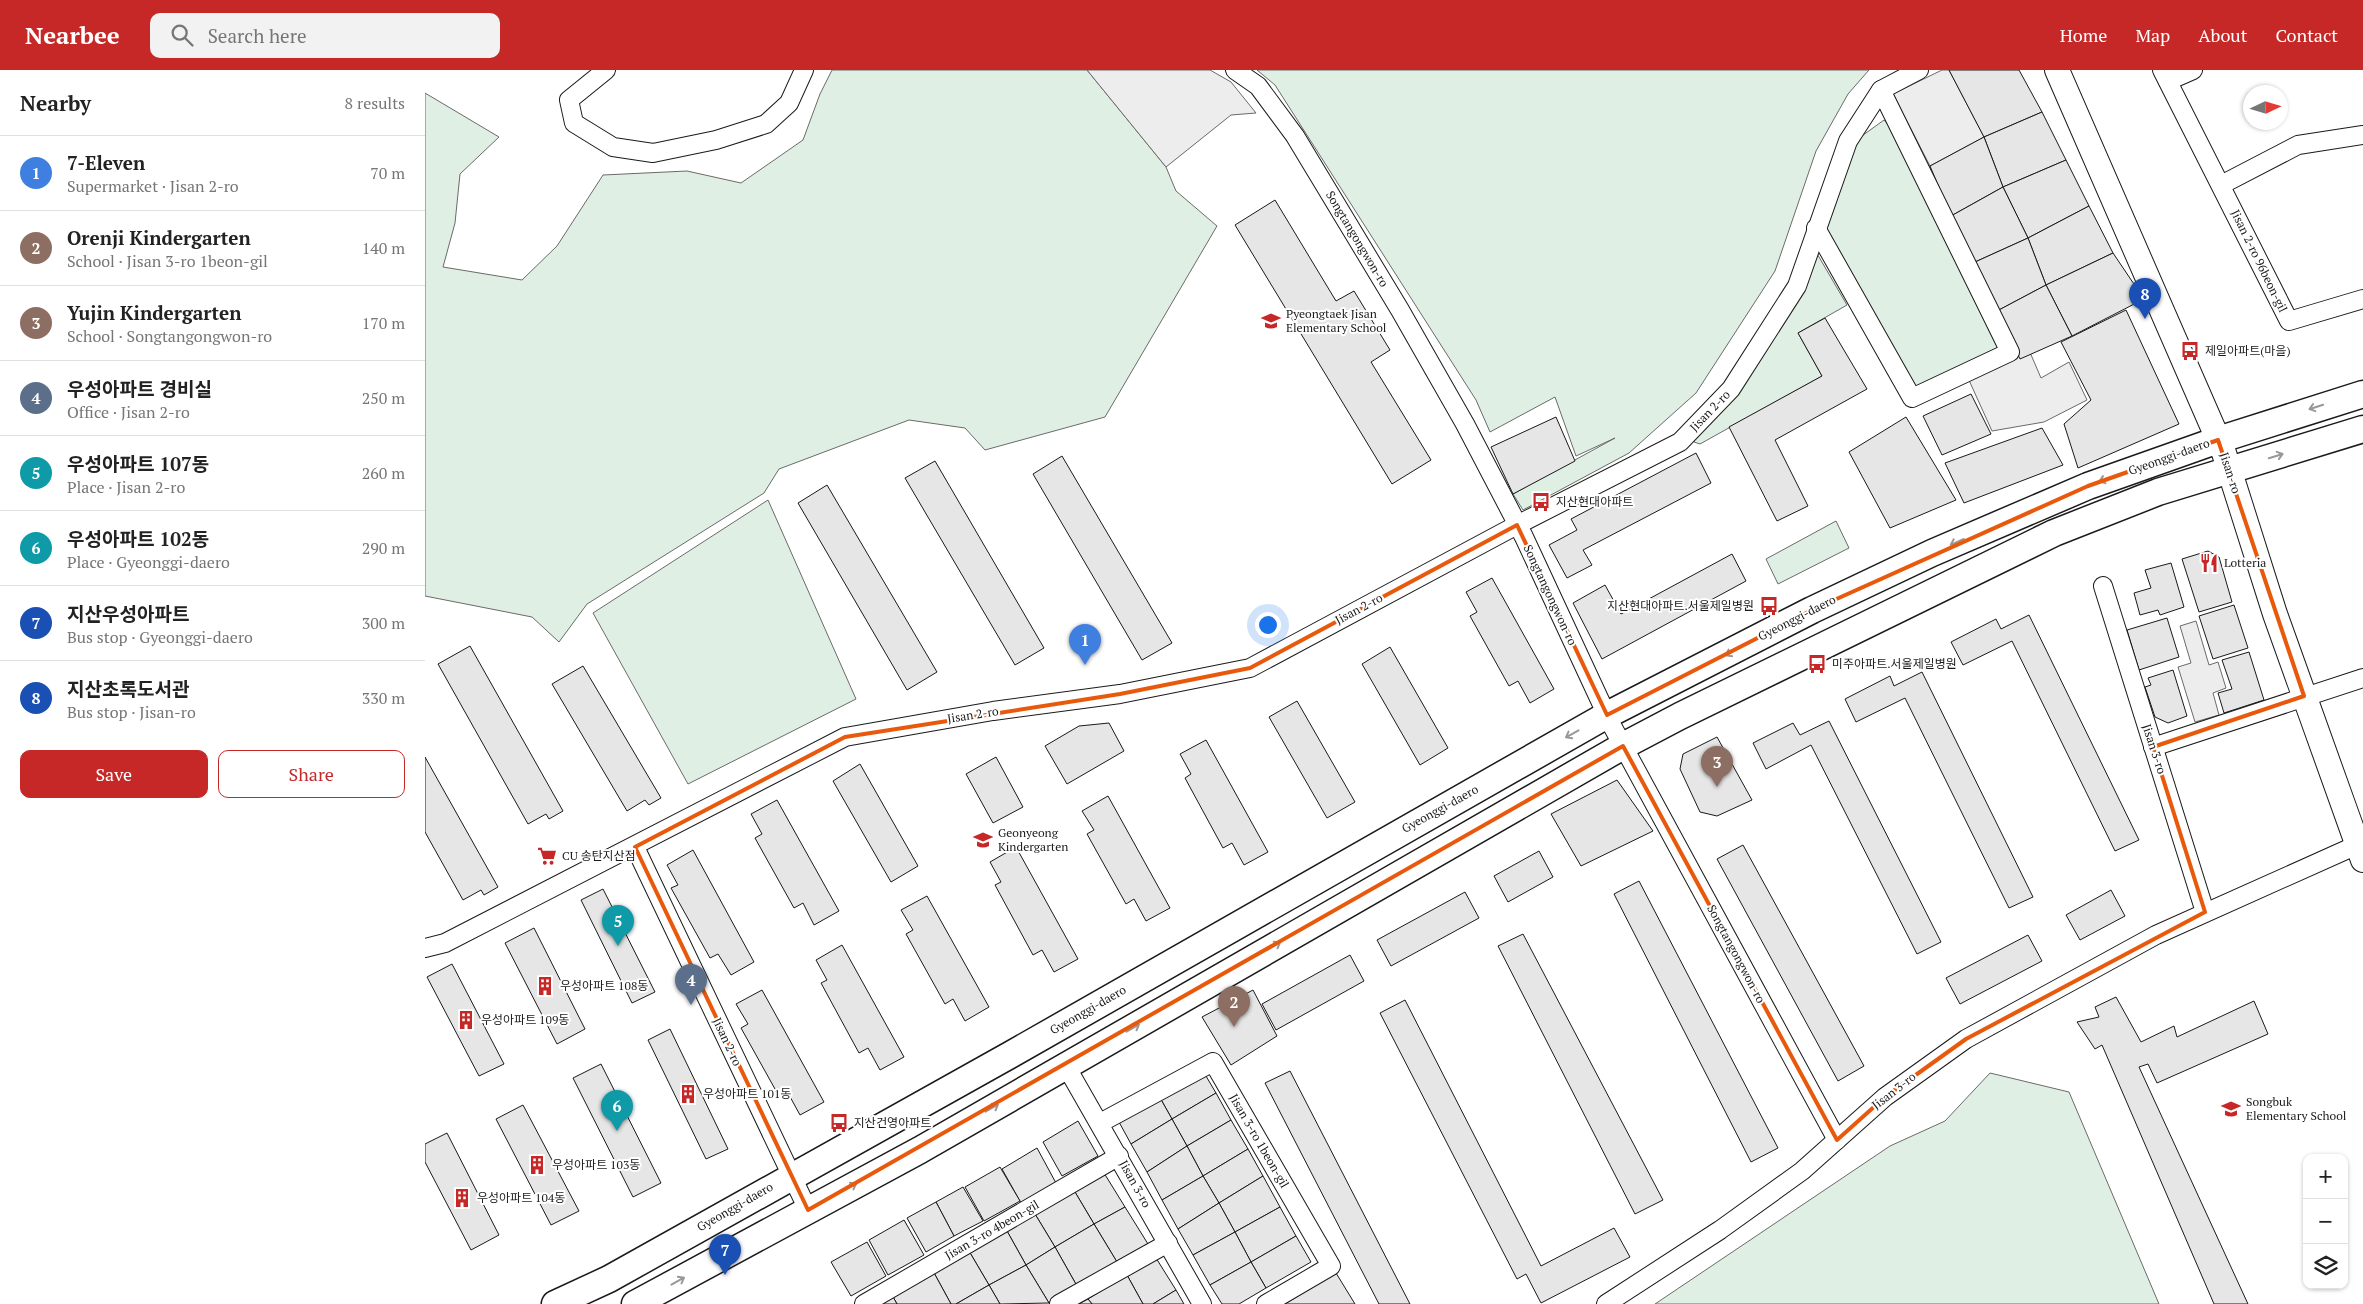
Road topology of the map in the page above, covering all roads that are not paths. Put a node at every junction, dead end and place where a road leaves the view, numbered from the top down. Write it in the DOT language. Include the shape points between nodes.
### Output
graph roads {
  1 [pos="606,70"];
  2 [pos="803,70"];
  3 [pos="1235,70"];
  4 [pos="1919,70"];
  5 [pos="2057,70"];
  6 [pos="2193,70"];
  7 [pos="2165,75"];
  8 [pos="1881,90"];
  9 [pos="2363,135"];
  10 [pos="2221,185"];
  11 [pos="1816,228"];
  12 [pos="2363,299"];
  13 [pos="2363,394"];
  14 [pos="2363,429"];
  15 [pos="2218,440"];
  16 [pos="2229,470"];
  17 [pos="1517,524"];
  18 [pos="2103,586"];
  19 [pos="2363,678"];
  20 [pos="2304,696"];
  21 [pos="1607,715"];
  22 [pos="1623,746"];
  23 [pos="2153,747"];
  24 [pos="635,847"];
  25 [pos="2360,853"];
  26 [pos="2205,912"];
  27 [pos="425,948"];
  28 [pos="1066,1066"];
  29 [pos="1100,1123"];
  30 [pos="1837,1140"];
  31 [pos="1119,1156"];
  32 [pos="790,1176"];
  33 [pos="807,1210"];
  34 [pos="1168,1243"];
  35 [pos="555,1304"];
  36 [pos="635,1304"];
  37 [pos="864,1304"];
  38 [pos="1059,1304"];
  39 [pos="1201,1304"];
  40 [pos="1266,1304"];
  41 [pos="1606,1304"];
  1 -- 2 [label="street" via="569,100 574,123 613,147 653,153 716,140 766,124 789,103"];
  3 -- 17 [label="street, Songtangongwon-ro" via="1258,86 1295,136 1465,424"];
  4 -- 8 [label="street, Jisan 2-ro"];
  5 -- 15 [label="main road, Jisan-ro"];
  6 -- 7 [label="street, Jisan 2-ro 96beon-gil"];
  7 -- 10 [label="street, Jisan 2-ro 96beon-gil"];
  8 -- 11 [label="street, Jisan 2-ro" via="1848,141"];
  8 -- 11 [label="street" via="2009,352 1912,398"];
  9 -- 10 [label="street" via="2298,145"];
  10 -- 12 [label="street, Jisan 2-ro 96beon-gil" via="2289,321"];
  11 -- 17 [label="street, Jisan 2-ro" via="1797,286 1772,326 1731,389 1680,442"];
  13 -- 15 [label="main road, Gyeonggi-daero, one-way"];
  16 -- 14 [label="main road, one-way"];
  15 -- 16 [label="main road, Jisan-ro"];
  15 -- 21 [label="main road, Gyeonggi-daero, one-way" via="2088,486 1932,553 1812,610"];
  16 -- 20 [label="main road, Jisan-ro"];
  16 -- 22 [label="main road" via="2158,492 2054,533"];
  17 -- 21 [label="street, Songtangongwon-ro"];
  17 -- 24 [label="street, Jisan 2-ro" via="1250,668 1120,694 993,711 845,737"];
  18 -- 23 [label="street, Jisan 3-ro"];
  19 -- 20 [label="street"];
  20 -- 23 [label="street"];
  20 -- 25 [label="main road, Jisan-ro"];
  21 -- 22 [label="street, Songtangongwon-ro"];
  21 -- 32 [label="main road, Gyeonggi-daero, one-way" via="1010,1055"];
  28 -- 22 [label="main road, one-way"];
  22 -- 30 [label="street, Songtangongwon-ro"];
  23 -- 26 [label="street, Jisan 3-ro"];
  24 -- 27 [label="street, Jisan 2-ro" via="445,943"];
  24 -- 32 [label="street, Jisan 2-ro"];
  25 -- 26 [label="street, Jisan 3-ro"];
  26 -- 30 [label="street, Jisan 3-ro" via="2156,935 1966,1039 1885,1097"];
  28 -- 29 [label="street, Jisan 3-ro"];
  33 -- 28 [label="main road, one-way"];
  29 -- 31 [label="street, Jisan 3-ro"];
  29 -- 40 [label="street, Jisan 3-ro 1beon-gil" via="1213,1062 1331,1266"];
  30 -- 41 [label="street, Jisan 3-ro" via="1802,1171 1720,1230"];
  31 -- 34 [label="street, Jisan 3-ro"];
  31 -- 37 [label="street, Jisan 3-ro 4beon-gil"];
  32 -- 33 [label="street, Jisan 2-ro"];
  32 -- 35 [label="main road, Gyeonggi-daero" via="609,1279"];
  36 -- 33 [label="main road, one-way"];
  34 -- 38 [label="street"];
  34 -- 39 [label="street, Jisan 3-ro"];
}
